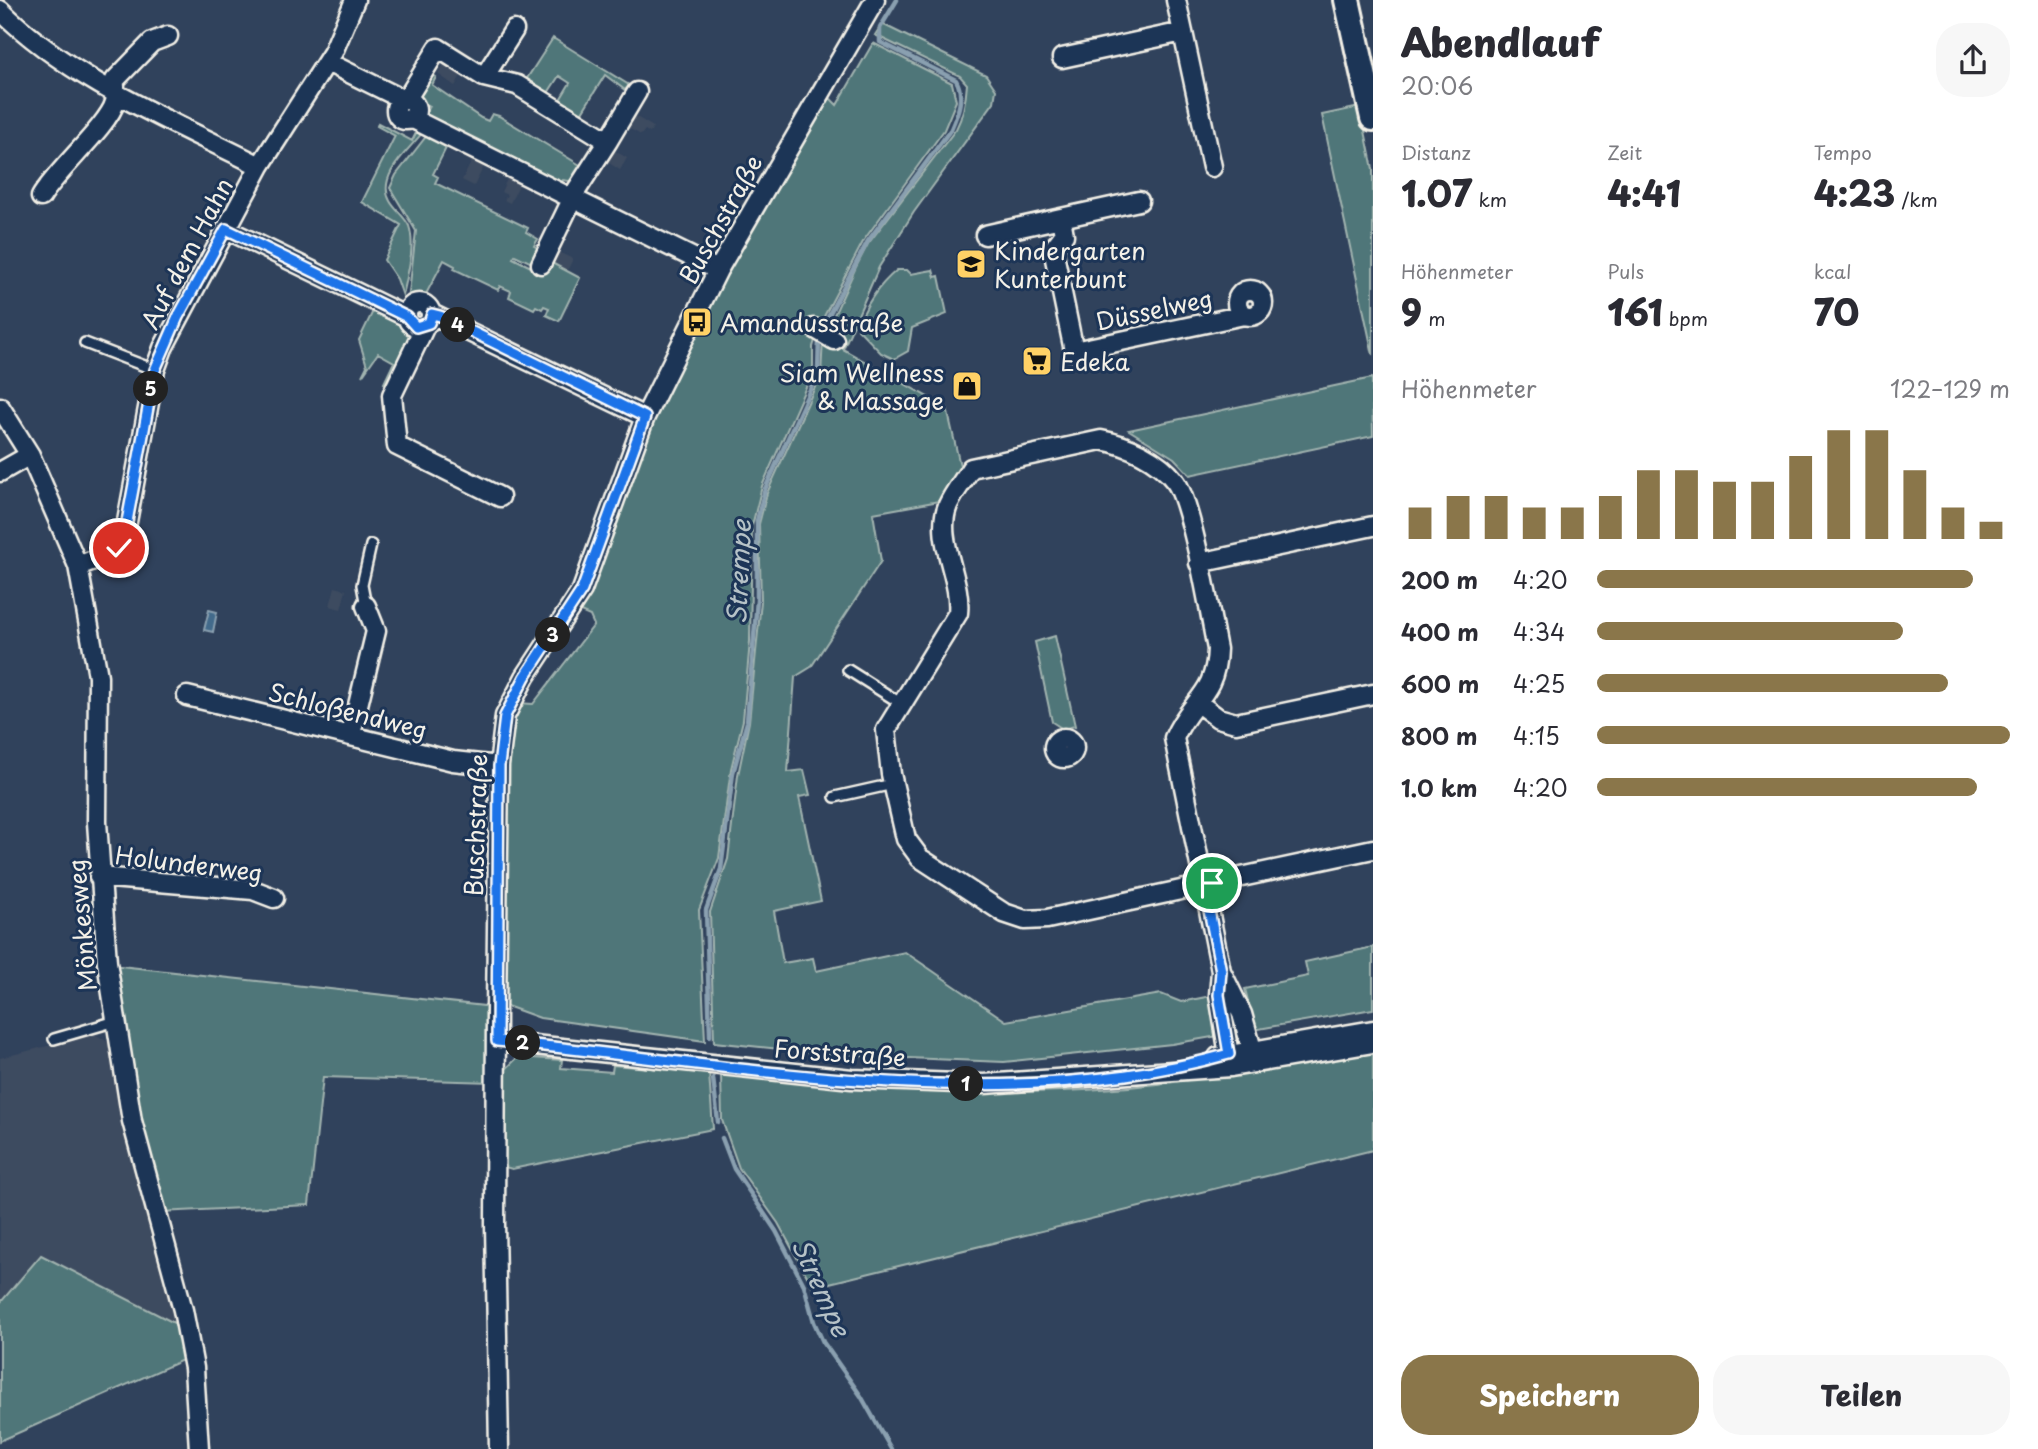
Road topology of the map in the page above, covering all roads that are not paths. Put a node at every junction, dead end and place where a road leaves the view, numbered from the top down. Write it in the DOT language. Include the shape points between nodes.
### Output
graph roads {
  1 [pos="355,0"];
  2 [pos="875,0"];
  3 [pos="1176,0"];
  4 [pos="1347,0"];
  5 [pos="0,10"];
  6 [pos="514,30"];
  7 [pos="1183,32"];
  8 [pos="168,36"];
  9 [pos="1062,58"];
  10 [pos="327,62"];
  11 [pos="484,77"];
  12 [pos="115,91"];
  13 [pos="637,92"];
  14 [pos="405,100"];
  15 [pos="1373,118"];
  16 [pos="608,141"];
  17 [pos="260,166"];
  18 [pos="1212,167"];
  19 [pos="41,197"];
  20 [pos="573,199"];
  21 [pos="1139,201"];
  22 [pos="1061,218"];
  23 [pos="226,229"];
  24 [pos="985,235"];
  25 [pos="541,264"];
  26 [pos="718,270"];
  27 [pos="1244,315"];
  28 [pos="429,320"];
  29 [pos="814,328"];
  30 [pos="834,340"];
  31 [pos="85,343"];
  32 [pos="155,370"];
  33 [pos="0,407"];
  34 [pos="645,417"];
  35 [pos="30,455"];
  36 [pos="0,472"];
  37 [pos="500,497"];
  38 [pos="1373,526"];
  39 [pos="371,544"];
  40 [pos="1199,563"];
  41 [pos="78,566"];
  42 [pos="366,606"];
  43 [pos="848,670"];
  44 [pos="1373,694"];
  45 [pos="187,696"];
  46 [pos="1198,703"];
  47 [pos="902,704"];
  48 [pos="351,734"];
  49 [pos="499,766"];
  50 [pos="893,784"];
  51 [pos="835,797"];
  52 [pos="1373,849"];
  53 [pos="99,877"];
  54 [pos="1204,885"];
  55 [pos="274,898"];
  56 [pos="1221,971"];
  57 [pos="116,1021"];
  58 [pos="1373,1030"];
  59 [pos="54,1040"];
  60 [pos="497,1041"];
  61 [pos="1373,1043"];
  62 [pos="1254,1057"];
  63 [pos="1230,1061"];
  64 [pos="199,1449"];
  65 [pos="499,1449"];
  1 -- 10 [label="street, Auf dem Hahn" via="345,31"];
  2 -- 26 [label="street, Buschstraße"];
  3 -- 7 [label="street"];
  4 -- 15 [label="main road"];
  5 -- 12 [label="street" via="66,65"];
  6 -- 11 [label="street"];
  7 -- 9 [label="street"];
  7 -- 18 [label="street"];
  8 -- 12 [label="street" via="152,42 115,80"];
  10 -- 14 [label="street"];
  10 -- 17 [label="street, Auf dem Hahn"];
  11 -- 14 [label="street" via="438,48"];
  11 -- 16 [label="street" via="517,85"];
  12 -- 17 [label="street"];
  12 -- 19 [label="street" via="115,102"];
  13 -- 16 [label="street"];
  14 -- 20 [label="street" via="415,106 411,118"];
  16 -- 20 [label="street"];
  17 -- 23 [label="street, Auf dem Hahn"];
  20 -- 25 [label="street"];
  20 -- 26 [label="street"];
  21 -- 22 [label="street"];
  22 -- 24 [label="street"];
  22 -- 27 [label="street, Düsselweg" via="1065,235 1052,249 1074,351"];
  23 -- 28 [label="street" via="407,317 409,308 417,303 427,305"];
  23 -- 32 [label="street, Auf dem Hahn"];
  26 -- 34 [label="street, Buschstraße"];
  28 -- 34 [label="street"];
  28 -- 37 [label="street" via="393,395 397,446"];
  29 -- 30 [label="street"];
  31 -- 32 [label="lane"];
  32 -- 41 [label="street, Auf dem Hahn" via="124,538 114,552"];
  33 -- 35 [label="street, Mönkesweg"];
  34 -- 49 [label="street, Buschstraße" via="582,590 505,716"];
  35 -- 36 [label="street"];
  35 -- 41 [label="street, Mönkesweg"];
  38 -- 40 [label="street"];
  39 -- 42 [label="lane" via="362,585"];
  40 -- 46 [label="street" via="1217,649 1216,670"];
  40 -- 47 [label="street" via="1176,482 1122,444 1101,440 971,468 948,505 945,519 960,598 958,613"];
  41 -- 53 [label="street, Mönkesweg" via="98,676"];
  42 -- 48 [label="street" via="376,631"];
  43 -- 47 [label="lane"];
  44 -- 46 [label="street" via="1236,723 1218,718"];
  45 -- 48 [label="street, Schloßendweg"];
  46 -- 54 [label="street" via="1180,723 1174,738"];
  47 -- 50 [label="street" via="889,723 885,740"];
  48 -- 49 [label="street, Schloßendweg" via="453,761"];
  49 -- 60 [label="street, Buschstraße"];
  50 -- 51 [label="lane"];
  50 -- 54 [label="street" via="912,851 1004,913 1026,920 1047,919"];
  52 -- 54 [label="street"];
  53 -- 55 [label="street, Holunderweg" via="253,890"];
  53 -- 57 [label="street, Mönkesweg"];
  54 -- 56 [label="street"];
  56 -- 62 [label="street" via="1233,992"];
  56 -- 63 [label="street" via="1219,995"];
  57 -- 59 [label="lane"];
  57 -- 64 [label="street, Mönkesweg" via="132,1121 183,1310 194,1368"];
  58 -- 62 [label="street, Forststraße"];
  60 -- 63 [label="street, Forststraße" via="748,1069 984,1084"];
  60 -- 65 [label="street, Buschstraße"];
  61 -- 62 [label="street, Forststraße"];
  62 -- 63 [label="street, Forststraße"];
}
